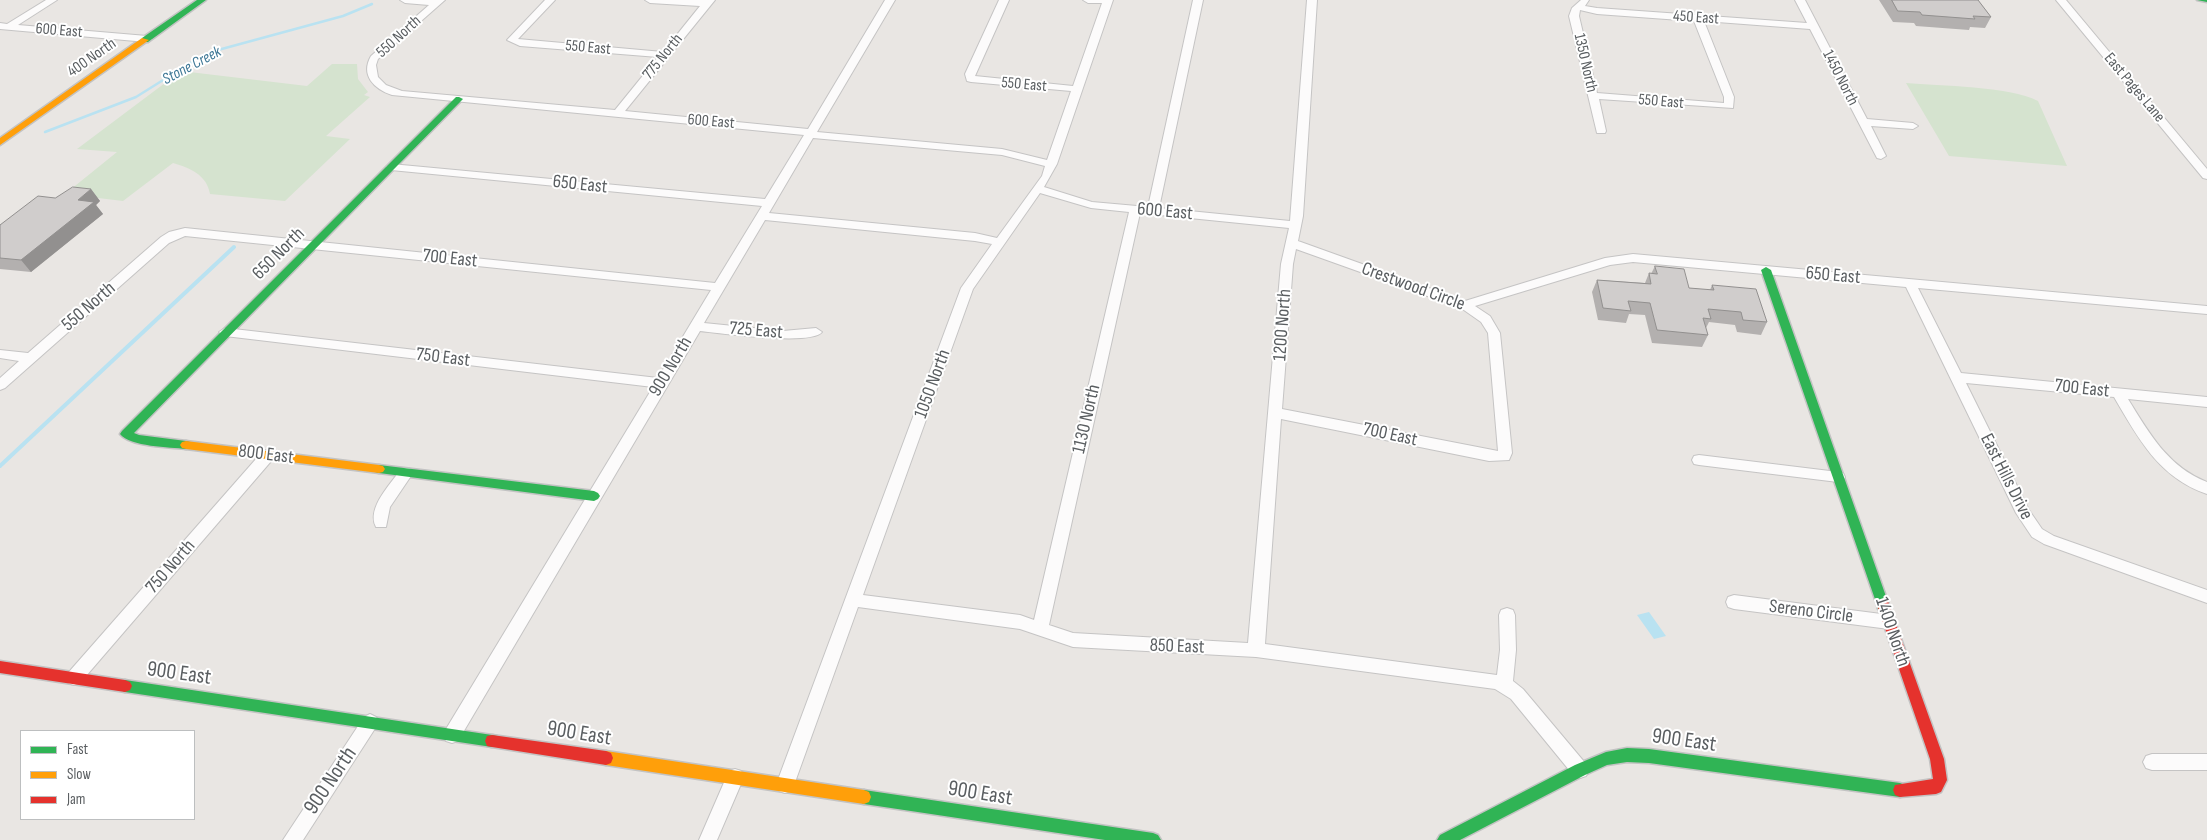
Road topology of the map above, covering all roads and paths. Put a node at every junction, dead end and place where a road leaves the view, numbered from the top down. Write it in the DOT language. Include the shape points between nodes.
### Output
graph roads {
  1 [pos="52,0"];
  2 [pos="202,0"];
  3 [pos="404,0"];
  4 [pos="550,0"];
  5 [pos="650,0"];
  6 [pos="890,0"];
  7 [pos="1004,0"];
  8 [pos="1088,0"];
  9 [pos="1198,0"];
  10 [pos="1312,0"];
  11 [pos="1800,0"];
  12 [pos="2061,0"];
  13 [pos="2201,0"];
  14 [pos="2207,0"];
  15 [pos="438,1"];
  16 [pos="1108,1"];
  17 [pos="708,2"];
  18 [pos="1582,3"];
  19 [pos="1698,18"];
  20 [pos="5,26"];
  21 [pos="1813,26"];
  22 [pos="0,33"];
  23 [pos="147,39"];
  24 [pos="665,55"];
  25 [pos="373,79"];
  26 [pos="971,79"];
  27 [pos="1077,89"];
  28 [pos="1593,96"];
  29 [pos="459,99"];
  30 [pos="617,114"];
  31 [pos="1863,122"];
  32 [pos="1913,126"];
  33 [pos="1601,131"];
  34 [pos="811,133"];
  35 [pos="0,142"];
  36 [pos="1881,156"];
  37 [pos="1052,164"];
  38 [pos="391,167"];
  39 [pos="2207,176"];
  40 [pos="1038,188"];
  41 [pos="769,203"];
  42 [pos="1135,210"];
  43 [pos="1153,211"];
  44 [pos="761,216"];
  45 [pos="1295,225"];
  46 [pos="180,232"];
  47 [pos="999,242"];
  48 [pos="1291,243"];
  49 [pos="313,244"];
  50 [pos="1766,270"];
  51 [pos="1910,283"];
  52 [pos="719,287"];
  53 [pos="1465,305"];
  54 [pos="2207,310"];
  55 [pos="696,326"];
  56 [pos="225,332"];
  57 [pos="816,332"];
  58 [pos="0,354"];
  59 [pos="31,358"];
  60 [pos="1956,377"];
  61 [pos="662,383"];
  62 [pos="0,385"];
  63 [pos="2118,393"];
  64 [pos="2207,402"];
  65 [pos="1276,413"];
  66 [pos="126,434"];
  67 [pos="268,455"];
  68 [pos="1504,456"];
  69 [pos="1699,460"];
  70 [pos="406,473"];
  71 [pos="1838,477"];
  72 [pos="2207,488"];
  73 [pos="594,496"];
  74 [pos="381,523"];
  75 [pos="2207,597"];
  76 [pos="853,600"];
  77 [pos="1734,602"];
  78 [pos="1507,615"];
  79 [pos="1889,622"];
  80 [pos="1040,628"];
  81 [pos="1256,650"];
  82 [pos="0,667"];
  83 [pos="74,678"];
  84 [pos="1504,685"];
  85 [pos="370,722"];
  86 [pos="452,735"];
  87 [pos="2152,762"];
  88 [pos="2207,762"];
  89 [pos="1580,770"];
  90 [pos="735,777"];
  91 [pos="785,785"];
  92 [pos="1936,788"];
  93 [pos="1061,833"];
  94 [pos="292,840"];
  95 [pos="708,840"];
  96 [pos="1153,840"];
  97 [pos="1445,840"];
  1 -- 20 [label="street"];
  2 -- 23 [label="street, 400 North"];
  3 -- 15 [label="street"];
  4 -- 24 [label="street, 550 East" via="512,40"];
  5 -- 17 [label="street"];
  6 -- 34 [label="street, 900 North"];
  7 -- 26 [label="street" via="970,74"];
  8 -- 16 [label="street"];
  9 -- 43 [label="street"];
  10 -- 45 [label="street, 1200 North"];
  11 -- 21 [label="street, 1450 North"];
  12 -- 39 [label="street, East Pages Lane"];
  13 -- 14 [label="street"];
  15 -- 25 [label="street, 550 North" via="374,58 370,69"];
  16 -- 27 [label="street, 1050 North"];
  17 -- 24 [label="street, 775 North"];
  18 -- 19 [label="street, 450 East" via="1597,11"];
  18 -- 28 [label="street, 1350 North" via="1574,16"];
  19 -- 21 [label="street, 450 East"];
  19 -- 28 [label="street, 550 East" via="1729,97 1729,106"];
  20 -- 22 [label="street"];
  20 -- 23 [label="street, 600 East"];
  21 -- 31 [label="street, 1450 North"];
  23 -- 35 [label="street, 400 North"];
  24 -- 30 [label="street, 775 North"];
  25 -- 29 [label="street, 600 East" via="392,93"];
  26 -- 27 [label="street, 550 East"];
  27 -- 37 [label="street, 1050 North"];
  28 -- 33 [label="street, 1350 North"];
  29 -- 30 [label="street, 600 East"];
  29 -- 38 [label="street, 650 North"];
  30 -- 34 [label="street, 600 East"];
  31 -- 32 [label="street"];
  31 -- 36 [label="street, 1450 North"];
  34 -- 37 [label="street, 600 East" via="1002,152"];
  34 -- 41 [label="street, 900 North"];
  37 -- 40 [label="street, 1050 North"];
  38 -- 41 [label="street, 650 East"];
  38 -- 49 [label="street, 650 North"];
  40 -- 42 [label="street, 600 East" via="1084,204"];
  40 -- 47 [label="street, 1050 North"];
  41 -- 44 [label="street, 900 North"];
  42 -- 43 [label="street, 600 East"];
  42 -- 80 [label="street, 1130 North"];
  43 -- 45 [label="street, 600 East"];
  44 -- 47 [label="street"];
  44 -- 52 [label="street, 900 North"];
  45 -- 48 [label="street, 1200 North"];
  46 -- 49 [label="street, 700 East"];
  46 -- 59 [label="street, 550 North" via="165,240"];
  47 -- 76 [label="street, 1050 North" via="967,288"];
  48 -- 53 [label="street, Crestwood Circle"];
  48 -- 65 [label="street, 1200 North"];
  49 -- 52 [label="street, 700 East"];
  49 -- 56 [label="street, 650 North"];
  50 -- 51 [label="street, 650 East"];
  50 -- 53 [label="street, 650 East" via="1642,258 1617,259"];
  50 -- 71 [label="street, 1400 North"];
  51 -- 54 [label="street, 650 East"];
  51 -- 60 [label="street, East Hills Drive"];
  52 -- 55 [label="street, 900 North"];
  53 -- 68 [label="street, Crestwood Circle" via="1486,319 1494,333"];
  55 -- 57 [label="street, 725 East" via="783,335"];
  55 -- 61 [label="street, 900 North"];
  56 -- 61 [label="street, 750 East"];
  56 -- 66 [label="street, 650 North" via="136,420"];
  58 -- 59 [label="street"];
  59 -- 62 [label="street, 550 North"];
  60 -- 63 [label="street, 700 East"];
  60 -- 75 [label="street, East Hills Drive" via="2023,513 2037,533 2061,545"];
  61 -- 73 [label="street, 900 North"];
  63 -- 64 [label="street, 700 East"];
  63 -- 72 [label="street" via="2168,468"];
  65 -- 68 [label="street, 700 East" via="1489,456"];
  65 -- 81 [label="street, 1200 North"];
  66 -- 67 [label="street, 800 East" via="137,439"];
  67 -- 70 [label="street, 800 East"];
  67 -- 83 [label="street, 750 North"];
  69 -- 71 [label="street"];
  70 -- 73 [label="street, 800 East"];
  70 -- 74 [label="street" via="383,506"];
  71 -- 79 [label="street, 1400 North"];
  73 -- 86 [label="street, 900 North"];
  76 -- 80 [label="street, 850 East" via="1001,619"];
  76 -- 91 [label="street, 1050 North"];
  77 -- 79 [label="street, Sereno Circle"];
  78 -- 84 [label="street"];
  79 -- 92 [label="street, 1400 North" via="1937,759 1940,780"];
  80 -- 81 [label="street, 850 East" via="1073,640"];
  81 -- 84 [label="street, 850 East"];
  82 -- 83 [label="street, 900 East"];
  83 -- 85 [label="street, 900 East"];
  84 -- 89 [label="street, 850 East" via="1517,694"];
  85 -- 86 [label="street, 900 East"];
  85 -- 94 [label="street, 900 North"];
  86 -- 90 [label="street, 900 East"];
  87 -- 88 [label="street"];
  89 -- 92 [label="street, 900 East" via="1616,756 1638,755 1904,791"];
  89 -- 97 [label="street, 900 East"];
  90 -- 91 [label="street, 900 East"];
  90 -- 95 [label="street"];
  91 -- 93 [label="street, 900 East"];
  93 -- 96 [label="street, 900 East"];
}
